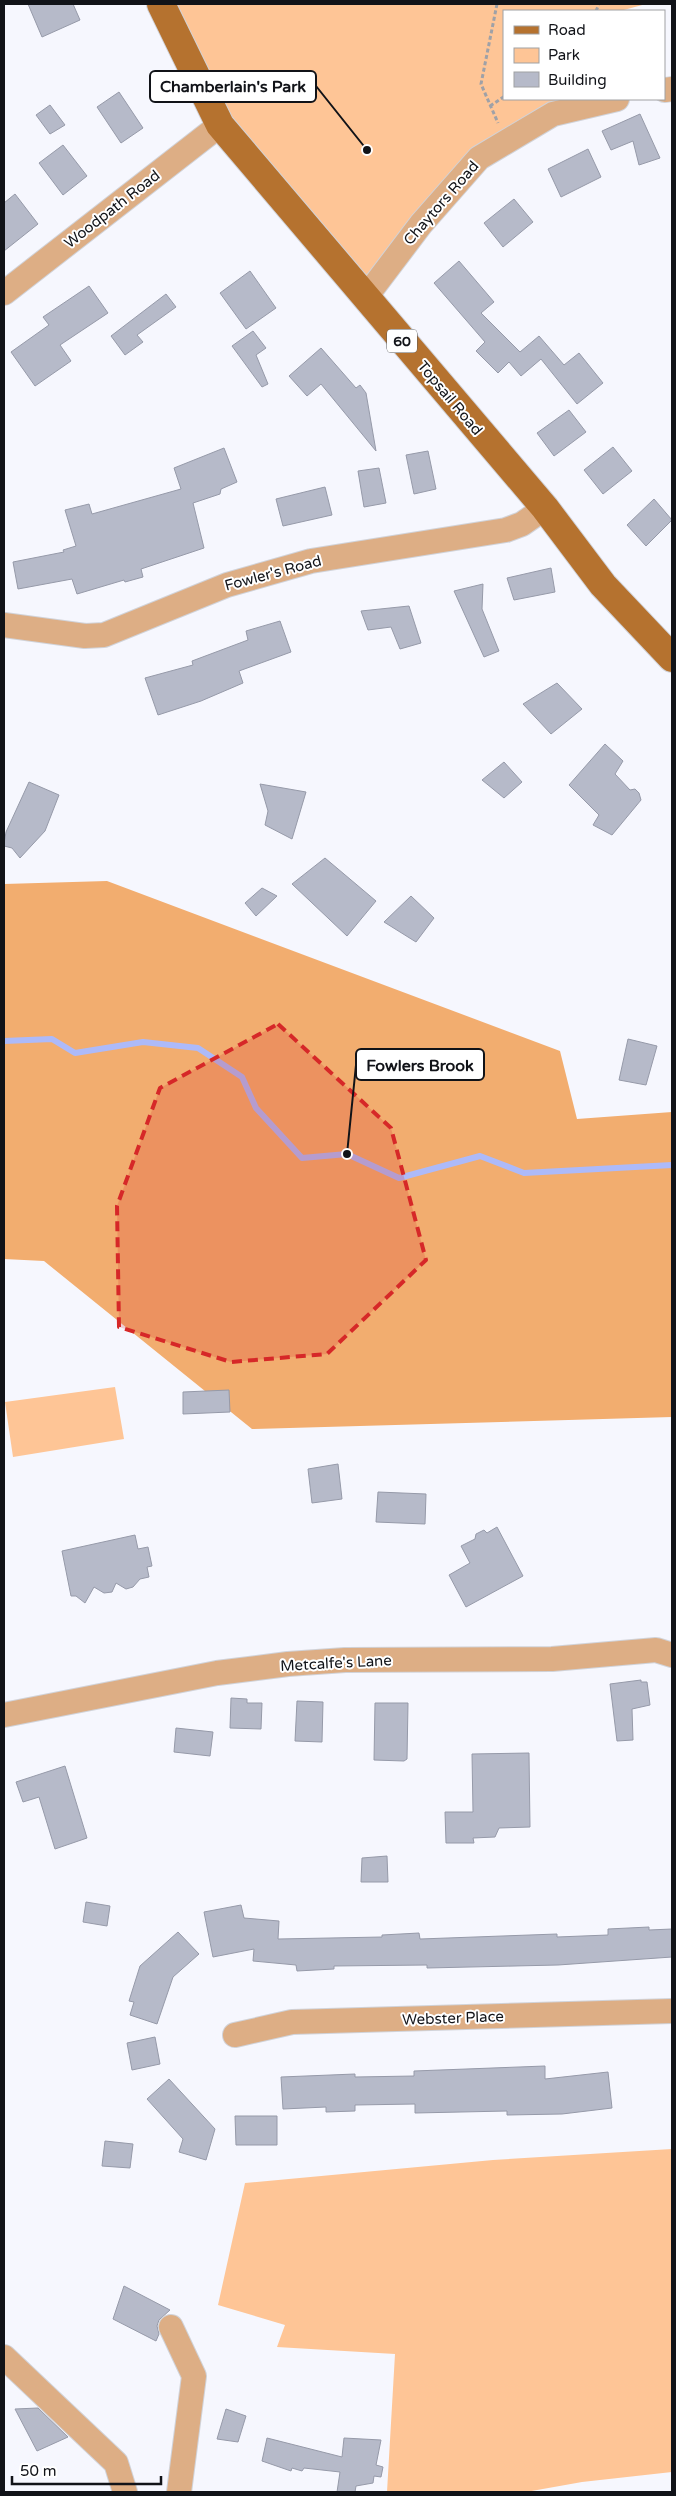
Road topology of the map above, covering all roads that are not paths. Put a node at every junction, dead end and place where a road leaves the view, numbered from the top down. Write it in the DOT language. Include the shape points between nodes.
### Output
graph roads {
  1 [pos="160,4"];
  2 [pos="613,100"];
  3 [pos="220,125"];
  4 [pos="4,293"];
  5 [pos="365,298"];
  6 [pos="545,508"];
  7 [pos="4,626"];
  8 [pos="672,658"];
  9 [pos="672,1655"];
  10 [pos="4,1715"];
  11 [pos="672,2011"];
  12 [pos="235,2035"];
  13 [pos="170,2327"];
  14 [pos="4,2358"];
  15 [pos="126,2492"];
  16 [pos="179,2492"];
  1 -- 3 [label="main road, Topsail Road / 60"];
  2 -- 5 [label="street, Chaytors Road" via="553,114 479,158 420,224"];
  3 -- 4 [label="street, Woodpath Road"];
  3 -- 5 [label="main road, Topsail Road / 60"];
  5 -- 6 [label="main road, Topsail Road / 60"];
  6 -- 7 [label="street, Fowler's Road" via="522,524 506,530 282,568 219,588 104,635 85,636"];
  6 -- 8 [label="main road, Topsail Road / 60" via="603,585"];
  9 -- 10 [label="street, Metcalfe's Lane" via="656,1650 552,1659 296,1663 217,1673"];
  11 -- 12 [label="street, Webster Place" via="292,2022"];
  13 -- 16 [label="street" via="194,2376"];
  14 -- 15 [label="street" via="116,2463"];
}
